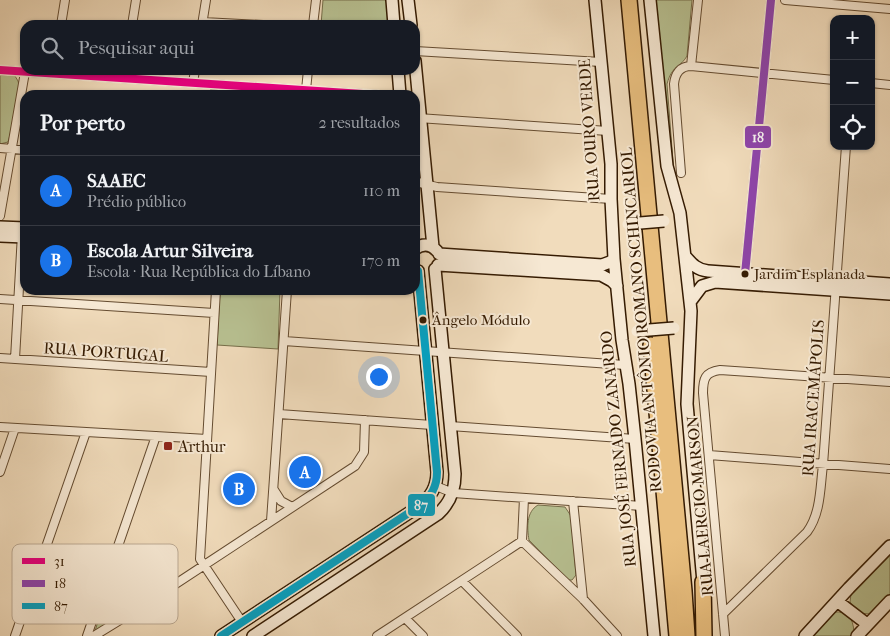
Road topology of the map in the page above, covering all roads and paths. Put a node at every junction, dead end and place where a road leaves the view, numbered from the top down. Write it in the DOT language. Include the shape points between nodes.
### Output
graph roads {
  1 [pos="65,0"];
  2 [pos="136,0"];
  3 [pos="206,0"];
  4 [pos="316,0"];
  5 [pos="392,0"];
  6 [pos="408,0"];
  7 [pos="583,0"];
  8 [pos="595,0"];
  9 [pos="619,0"];
  10 [pos="628,0"];
  11 [pos="650,0"];
  12 [pos="698,0"];
  13 [pos="771,0"];
  14 [pos="785,0"];
  15 [pos="890,9"];
  16 [pos="62,20"];
  17 [pos="133,20"];
  18 [pos="203,20"];
  19 [pos="314,20"];
  20 [pos="394,20"];
  21 [pos="410,20"];
  22 [pos="420,51"];
  23 [pos="601,62"];
  24 [pos="691,66"];
  25 [pos="0,70"];
  26 [pos="20,72"];
  27 [pos="764,73"];
  28 [pos="24,75"];
  29 [pos="133,75"];
  30 [pos="194,75"];
  31 [pos="308,75"];
  32 [pos="398,75"];
  33 [pos="416,75"];
  34 [pos="830,80"];
  35 [pos="193,83"];
  36 [pos="875,83"];
  37 [pos="890,85"];
  38 [pos="247,86"];
  39 [pos="22,90"];
  40 [pos="246,90"];
  41 [pos="306,90"];
  42 [pos="400,90"];
  43 [pos="417,90"];
  44 [pos="20,100"];
  45 [pos="420,118"];
  46 [pos="608,131"];
  47 [pos="420,133"];
  48 [pos="0,148"];
  49 [pos="11,149"];
  50 [pos="20,150"];
  51 [pos="846,150"];
  52 [pos="681,173"];
  53 [pos="420,183"];
  54 [pos="427,185"];
  55 [pos="611,199"];
  56 [pos="0,216"];
  57 [pos="0,226"];
  58 [pos="20,232"];
  59 [pos="683,233"];
  60 [pos="20,234"];
  61 [pos="0,236"];
  62 [pos="613,236"];
  63 [pos="420,246"];
  64 [pos="685,256"];
  65 [pos="614,258"];
  66 [pos="436,259"];
  67 [pos="420,270"];
  68 [pos="745,274"];
  69 [pos="890,284"];
  70 [pos="835,285"];
  71 [pos="617,286"];
  72 [pos="20,287"];
  73 [pos="890,294"];
  74 [pos="216,295"];
  75 [pos="287,295"];
  76 [pos="420,295"];
  77 [pos="0,299"];
  78 [pos="19,300"];
  79 [pos="691,306"];
  80 [pos="214,312"];
  81 [pos="620,322"];
  82 [pos="284,341"];
  83 [pos="425,351"];
  84 [pos="443,352"];
  85 [pos="0,358"];
  86 [pos="15,360"];
  87 [pos="626,365"];
  88 [pos="211,372"];
  89 [pos="829,378"];
  90 [pos="890,382"];
  91 [pos="279,414"];
  92 [pos="365,420"];
  93 [pos="432,425"];
  94 [pos="450,426"];
  95 [pos="0,427"];
  96 [pos="15,428"];
  97 [pos="86,432"];
  98 [pos="156,436"];
  99 [pos="207,439"];
  100 [pos="635,439"];
  101 [pos="709,455"];
  102 [pos="823,465"];
  103 [pos="890,469"];
  104 [pos="0,472"];
  105 [pos="436,486"];
  106 [pos="274,488"];
  107 [pos="454,493"];
  108 [pos="524,498"];
  109 [pos="573,501"];
  110 [pos="642,506"];
  111 [pos="292,507"];
  112 [pos="271,521"];
  113 [pos="522,541"];
  114 [pos="47,544"];
  115 [pos="119,544"];
  116 [pos="890,546"];
  117 [pos="204,565"];
  118 [pos="462,581"];
  119 [pos="178,582"];
  120 [pos="703,582"];
  121 [pos="583,600"];
  122 [pos="837,601"];
  123 [pos="890,601"];
  124 [pos="263,608"];
  125 [pos="723,614"];
  126 [pos="405,618"];
  127 [pos="242,622"];
  128 [pos="273,623"];
  129 [pos="19,624"];
  130 [pos="92,624"];
  131 [pos="114,624"];
  132 [pos="867,624"];
  133 [pos="15,636"];
  134 [pos="88,636"];
  135 [pos="94,636"];
  136 [pos="222,636"];
  137 [pos="253,636"];
  138 [pos="377,636"];
  139 [pos="423,636"];
  140 [pos="517,636"];
  141 [pos="617,636"];
  142 [pos="654,636"];
  143 [pos="677,636"];
  144 [pos="687,636"];
  145 [pos="704,636"];
  146 [pos="725,636"];
  147 [pos="805,636"];
  148 [pos="857,636"];
  1 -- 16 [label="street"];
  2 -- 17 [label="street"];
  3 -- 18 [label="street"];
  4 -- 19 [label="street"];
  5 -- 20 [label="main road"];
  6 -- 21 [label="main road"];
  7 -- 8 [label="main road"];
  8 -- 23 [label="main road, RUA OURO VERDE"];
  9 -- 143 [label="highway, RODOVIA ANTÔNIO ROMANO SCHINCARIOL"];
  10 -- 144 [label="highway, RODOVIA ANTÔNIO ROMANO SCHINCARIOL"];
  11 -- 59 [label="main road" via="667,166"];
  12 -- 24 [label="street"];
  13 -- 27 [label="street"];
  14 -- 15 [label="street"];
  22 -- 23 [label="street"];
  23 -- 46 [label="main road, RUA OURO VERDE"];
  24 -- 27 [label="street"];
  24 -- 52 [label="street" via="680,69 674,78"];
  25 -- 26 [label="street"];
  27 -- 34 [label="street"];
  27 -- 68 [label="street"];
  28 -- 39 [label="street"];
  29 -- 35 [label="street"];
  30 -- 35 [label="street"];
  31 -- 41 [label="street"];
  32 -- 42 [label="main road"];
  33 -- 43 [label="main road"];
  35 -- 38 [label="street"];
  36 -- 37 [label="street"];
  38 -- 40 [label="street"];
  38 -- 41 [label="street"];
  44 -- 49 [label="street"];
  45 -- 46 [label="street"];
  46 -- 55 [label="main road, RUA OURO VERDE"];
  47 -- 54 [label="main road"];
  48 -- 49 [label="street"];
  49 -- 50 [label="street"];
  49 -- 56 [label="street"];
  51 -- 70 [label="street, RUA IRACEMÁPOLIS"];
  53 -- 54 [label="street"];
  54 -- 55 [label="street"];
  54 -- 66 [label="main road"];
  55 -- 62 [label="main road, RUA OURO VERDE"];
  57 -- 58 [label="main road"];
  59 -- 62 [label="main road, bridge" via="675,225 664,222 628,224"];
  59 -- 64 [label="main road"];
  60 -- 61 [label="main road"];
  62 -- 65 [label="main road, RUA OURO VERDE"];
  63 -- 66 [label="main road" via="423,245"];
  64 -- 68 [label="main road" via="701,270"];
  64 -- 79 [label="main road"];
  65 -- 66 [label="main road" via="602,265"];
  65 -- 71 [label="main road, RUA JOSÉ FERNADO ZANARDO"];
  66 -- 67 [label="main road" via="425,272"];
  66 -- 71 [label="main road" via="601,276"];
  66 -- 84 [label="main road"];
  68 -- 70 [label="main road"];
  69 -- 70 [label="main road"];
  70 -- 73 [label="main road"];
  70 -- 79 [label="main road" via="715,282 702,286"];
  70 -- 89 [label="street, RUA IRACEMÁPOLIS"];
  71 -- 81 [label="main road, RUA JOSÉ FERNADO ZANARDO"];
  72 -- 78 [label="street"];
  74 -- 80 [label="street"];
  75 -- 82 [label="street"];
  76 -- 83 [label="main road"];
  77 -- 78 [label="street"];
  78 -- 80 [label="street"];
  78 -- 86 [label="street"];
  79 -- 81 [label="main road, bridge" via="685,322 674,328 637,331"];
  79 -- 120 [label="main road" via="687,404"];
  80 -- 88 [label="street"];
  81 -- 87 [label="main road, RUA JOSÉ FERNADO ZANARDO"];
  82 -- 83 [label="street"];
  82 -- 91 [label="street"];
  83 -- 84 [label="street"];
  83 -- 93 [label="main road"];
  84 -- 87 [label="street"];
  84 -- 94 [label="main road"];
  85 -- 86 [label="street, RUA PORTUGAL"];
  86 -- 88 [label="street, RUA PORTUGAL"];
  87 -- 100 [label="main road, RUA JOSÉ FERNADO ZANARDO"];
  88 -- 99 [label="street"];
  89 -- 90 [label="street"];
  89 -- 101 [label="street, RUA LAERCIO MARSON" via="712,371 706,375 702,393"];
  89 -- 102 [label="street, RUA IRACEMÁPOLIS"];
  91 -- 92 [label="street"];
  91 -- 106 [label="street"];
  92 -- 93 [label="street"];
  92 -- 111 [label="street" via="364,452 356,466"];
  93 -- 105 [label="main road"];
  94 -- 100 [label="street"];
  94 -- 107 [label="main road"];
  95 -- 96 [label="street"];
  96 -- 97 [label="street"];
  96 -- 104 [label="street"];
  97 -- 98 [label="street"];
  97 -- 114 [label="street"];
  98 -- 99 [label="street"];
  98 -- 115 [label="street"];
  99 -- 117 [label="street" via="200,559"];
  100 -- 110 [label="main road, RUA JOSÉ FERNADO ZANARDO"];
  101 -- 102 [label="street"];
  101 -- 125 [label="street, RUA LAERCIO MARSON"];
  102 -- 103 [label="street"];
  102 -- 125 [label="street, RUA IRACEMÁPOLIS" via="814,523"];
  105 -- 107 [label="street"];
  105 -- 124 [label="main road" via="421,505"];
  106 -- 111 [label="street" via="281,500"];
  106 -- 112 [label="street"];
  107 -- 108 [label="street"];
  107 -- 128 [label="main road" via="438,514"];
  108 -- 109 [label="street"];
  108 -- 113 [label="street"];
  109 -- 110 [label="street"];
  109 -- 121 [label="street"];
  110 -- 142 [label="main road, RUA JOSÉ FERNADO ZANARDO"];
  111 -- 112 [label="street"];
  112 -- 117 [label="street"];
  113 -- 118 [label="street"];
  113 -- 121 [label="street"];
  116 -- 122 [label="main road"];
  117 -- 119 [label="street"];
  117 -- 127 [label="street"];
  118 -- 126 [label="street"];
  118 -- 140 [label="street"];
  120 -- 145 [label="highway"];
  121 -- 141 [label="street"];
  122 -- 132 [label="main road"];
  122 -- 147 [label="main road"];
  123 -- 132 [label="main road"];
  124 -- 127 [label="main road"];
  124 -- 128 [label="main road"];
  125 -- 146 [label="street, RUA LAERCIO MARSON"];
  126 -- 138 [label="street"];
  126 -- 139 [label="street"];
  127 -- 136 [label="main road"];
  128 -- 137 [label="main road"];
  129 -- 133 [label="street"];
  130 -- 134 [label="street"];
  131 -- 135 [label="street"];
  132 -- 148 [label="main road"];
}
